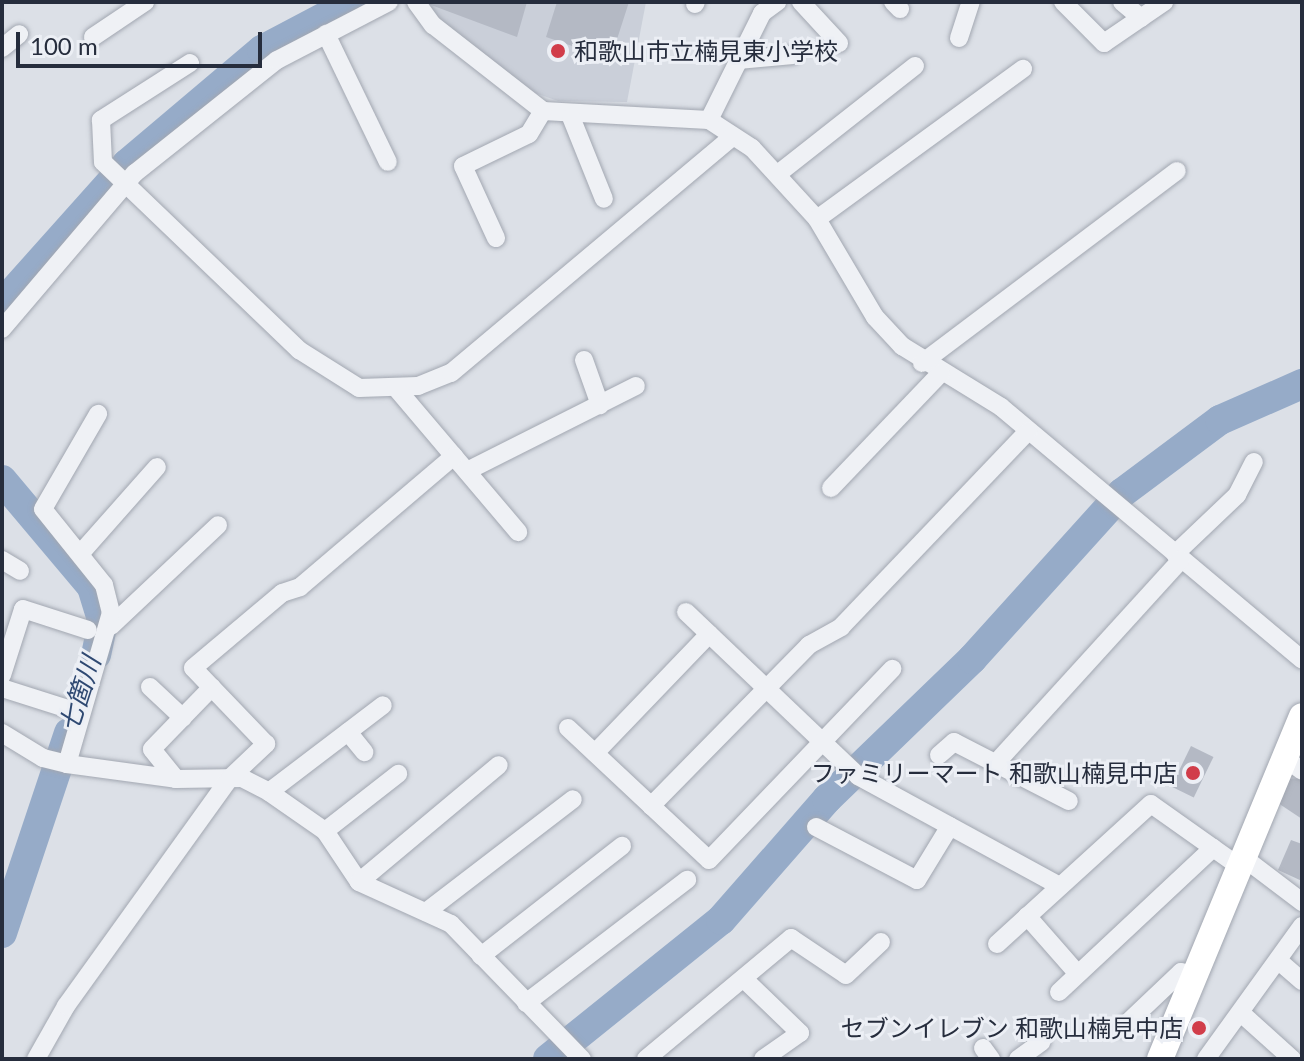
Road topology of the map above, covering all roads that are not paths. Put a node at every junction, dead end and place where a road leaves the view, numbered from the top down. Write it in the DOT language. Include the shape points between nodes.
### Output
graph roads {
  1 [pos="145,2"];
  2 [pos="389,2"];
  3 [pos="416,2"];
  4 [pos="777,2"];
  5 [pos="801,2"];
  6 [pos="971,2"];
  7 [pos="1063,2"];
  8 [pos="1122,2"];
  9 [pos="1164,2"];
  10 [pos="1141,18"];
  11 [pos="19,34"];
  12 [pos="326,34"];
  13 [pos="93,37"];
  14 [pos="959,38"];
  15 [pos="839,43"];
  16 [pos="2,48"];
  17 [pos="793,55"];
  18 [pos="738,60"];
  19 [pos="190,63"];
  20 [pos="915,66"];
  21 [pos="1023,69"];
  22 [pos="543,111"];
  23 [pos="571,117"];
  24 [pos="709,120"];
  25 [pos="733,136"];
  26 [pos="388,162"];
  27 [pos="1177,171"];
  28 [pos="779,173"];
  29 [pos="119,179"];
  30 [pos="604,199"];
  31 [pos="817,219"];
  32 [pos="496,238"];
  33 [pos="2,329"];
  34 [pos="584,360"];
  35 [pos="922,363"];
  36 [pos="941,373"];
  37 [pos="636,386"];
  38 [pos="396,388"];
  39 [pos="600,405"];
  40 [pos="98,414"];
  41 [pos="1028,431"];
  42 [pos="454,456"];
  43 [pos="1254,462"];
  44 [pos="157,467"];
  45 [pos="467,471"];
  46 [pos="831,488"];
  47 [pos="218,525"];
  48 [pos="518,532"];
  49 [pos="80,554"];
  50 [pos="1178,557"];
  51 [pos="2,560"];
  52 [pos="20,571"];
  53 [pos="686,612"];
  54 [pos="111,626"];
  55 [pos="88,630"];
  56 [pos="709,634"];
  57 [pos="1302,660"];
  58 [pos="892,669"];
  59 [pos="2,675"];
  60 [pos="150,687"];
  61 [pos="212,687"];
  62 [pos="2,688"];
  63 [pos="766,688"];
  64 [pos="383,705"];
  65 [pos="65,708"];
  66 [pos="1302,716"];
  67 [pos="183,718"];
  68 [pos="568,728"];
  69 [pos="348,732"];
  70 [pos="2,733"];
  71 [pos="822,742"];
  72 [pos="364,752"];
  73 [pos="595,753"];
  74 [pos="939,755"];
  75 [pos="60,762"];
  76 [pos="996,763"];
  77 [pos="1293,764"];
  78 [pos="499,765"];
  79 [pos="398,774"];
  80 [pos="230,778"];
  81 [pos="176,779"];
  82 [pos="269,792"];
  83 [pos="573,799"];
  84 [pos="1069,801"];
  85 [pos="651,806"];
  86 [pos="950,826"];
  87 [pos="816,827"];
  88 [pos="325,831"];
  89 [pos="622,846"];
  90 [pos="1213,848"];
  91 [pos="1242,862"];
  92 [pos="687,880"];
  93 [pos="359,882"];
  94 [pos="1060,886"];
  95 [pos="1302,902"];
  96 [pos="426,912"];
  97 [pos="1027,916"];
  98 [pos="1302,926"];
  99 [pos="881,942"];
  100 [pos="997,944"];
  101 [pos="481,956"];
  102 [pos="1280,962"];
  103 [pos="1078,974"];
  104 [pos="1195,975"];
  105 [pos="746,981"];
  106 [pos="1302,981"];
  107 [pos="1059,992"];
  108 [pos="526,1003"];
  109 [pos="1241,1013"];
  110 [pos="1122,1028"];
  111 [pos="1041,1042"];
  112 [pos="572,1049"];
  113 [pos="36,1059"];
  114 [pos="646,1059"];
  115 [pos="763,1059"];
  116 [pos="1018,1059"];
  117 [pos="1160,1059"];
  118 [pos="1206,1059"];
  119 [pos="1292,1059"];
  1 -- 13 [label="street"];
  2 -- 12 [label="street"];
  3 -- 22 [label="street" via="433,25"];
  4 -- 18 [label="street" via="762,13"];
  5 -- 15 [label="street"];
  6 -- 14 [label="street"];
  7 -- 10 [label="street" via="1104,43"];
  8 -- 10 [label="street"];
  9 -- 10 [label="street"];
  11 -- 16 [label="street"];
  12 -- 26 [label="street"];
  12 -- 29 [label="street" via="277,60 135,173"];
  17 -- 18 [label="street"];
  18 -- 24 [label="street"];
  19 -- 29 [label="street" via="101,120 103,162"];
  20 -- 28 [label="street"];
  21 -- 31 [label="street"];
  22 -- 23 [label="street"];
  22 -- 32 [label="street" via="529,134 463,166"];
  23 -- 24 [label="street"];
  23 -- 30 [label="street"];
  24 -- 25 [label="street"];
  25 -- 28 [label="street"];
  25 -- 38 [label="street" via="451,373"];
  27 -- 35 [label="street"];
  28 -- 31 [label="street"];
  29 -- 33 [label="street"];
  29 -- 38 [label="street" via="299,350 345,384"];
  31 -- 35 [label="street" via="875,317"];
  34 -- 39 [label="street"];
  35 -- 36 [label="street"];
  36 -- 41 [label="street"];
  36 -- 46 [label="street"];
  37 -- 39 [label="street"];
  38 -- 42 [label="street"];
  39 -- 45 [label="street"];
  40 -- 49 [label="street" via="43,509"];
  41 -- 50 [label="street"];
  41 -- 63 [label="street" via="841,627 809,645"];
  42 -- 45 [label="street"];
  42 -- 61 [label="street" via="193,668"];
  43 -- 50 [label="street" via="1237,495"];
  44 -- 49 [label="street"];
  45 -- 48 [label="street"];
  47 -- 54 [label="street"];
  49 -- 54 [label="street" via="104,585"];
  50 -- 57 [label="street"];
  50 -- 76 [label="street"];
  51 -- 52 [label="street"];
  53 -- 56 [label="street"];
  54 -- 75 [label="street"];
  55 -- 59 [label="street" via="23,609"];
  56 -- 63 [label="street"];
  56 -- 73 [label="street"];
  58 -- 71 [label="street"];
  60 -- 67 [label="street"];
  61 -- 67 [label="street"];
  61 -- 80 [label="street" via="266,744"];
  62 -- 65 [label="street"];
  63 -- 71 [label="street"];
  63 -- 85 [label="street"];
  64 -- 69 [label="street"];
  66 -- 77 [label="street"];
  67 -- 81 [label="street" via="152,749"];
  68 -- 73 [label="street"];
  69 -- 72 [label="street"];
  69 -- 82 [label="street"];
  70 -- 75 [label="street"];
  71 -- 85 [label="street" via="709,860"];
  71 -- 86 [label="street" via="853,771"];
  73 -- 85 [label="street"];
  74 -- 76 [label="street" via="954,742"];
  75 -- 81 [label="street"];
  76 -- 84 [label="street"];
  77 -- 91 [label="street"];
  78 -- 93 [label="street"];
  79 -- 88 [label="street"];
  80 -- 81 [label="street"];
  80 -- 82 [label="street"];
  80 -- 113 [label="street" via="66,1006"];
  82 -- 88 [label="street"];
  83 -- 96 [label="street"];
  86 -- 87 [label="street" via="917,880"];
  86 -- 94 [label="street"];
  88 -- 93 [label="street"];
  89 -- 101 [label="street"];
  90 -- 91 [label="street"];
  90 -- 94 [label="street" via="1151,804"];
  90 -- 103 [label="street"];
  91 -- 95 [label="street"];
  91 -- 104 [label="street"];
  92 -- 108 [label="street"];
  93 -- 96 [label="street"];
  94 -- 97 [label="street"];
  96 -- 101 [label="street" via="451,924"];
  97 -- 100 [label="street"];
  97 -- 103 [label="street"];
  98 -- 102 [label="street"];
  99 -- 105 [label="street" via="846,975 791,938"];
  101 -- 108 [label="street"];
  102 -- 106 [label="street"];
  102 -- 109 [label="street"];
  103 -- 107 [label="street"];
  104 -- 110 [label="street" via="1181,972"];
  104 -- 117 [label="street"];
  105 -- 114 [label="street"];
  105 -- 115 [label="street" via="800,1033"];
  108 -- 112 [label="street"];
  109 -- 118 [label="street"];
  109 -- 119 [label="street"];
  111 -- 116 [label="street"];
}
